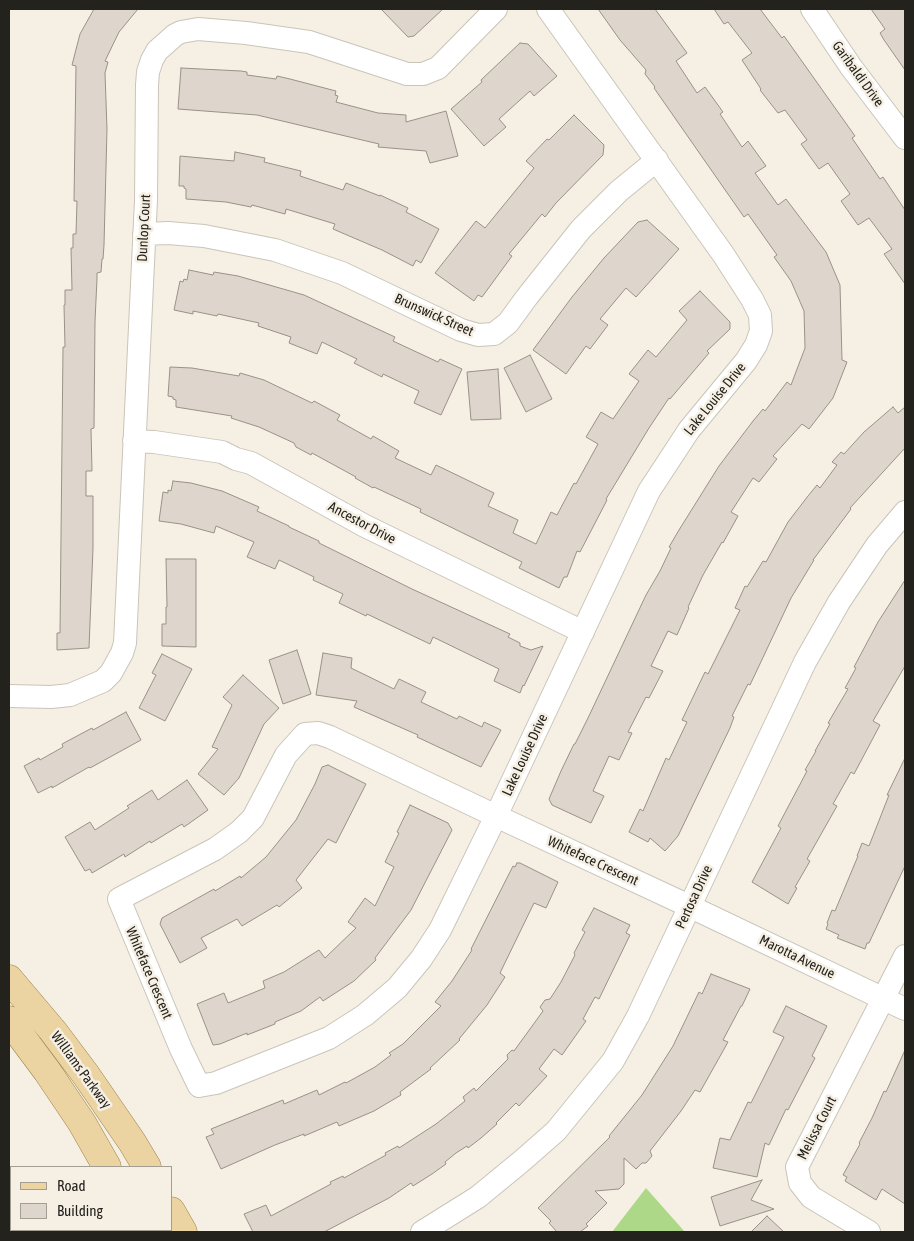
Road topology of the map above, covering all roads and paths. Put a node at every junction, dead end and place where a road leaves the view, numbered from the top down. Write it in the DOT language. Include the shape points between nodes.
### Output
graph roads {
  1 [pos="496,9"];
  2 [pos="548,9"];
  3 [pos="812,9"];
  4 [pos="905,138"];
  5 [pos="657,160"];
  6 [pos="144,234"];
  7 [pos="134,441"];
  8 [pos="905,512"];
  9 [pos="583,632"];
  10 [pos="9,696"];
  11 [pos="496,816"];
  12 [pos="690,906"];
  13 [pos="905,956"];
  14 [pos="9,979"];
  15 [pos="884,999"];
  16 [pos="905,1009"];
  17 [pos="9,1020"];
  18 [pos="106,1166"];
  19 [pos="146,1166"];
  20 [pos="172,1214"];
  21 [pos="183,1232"];
  22 [pos="422,1232"];
  23 [pos="869,1232"];
  1 -- 6 [label="street, Dunlop Court" via="438,68 423,74 407,74 309,42 198,29 175,35 157,51 148,72"];
  2 -- 5 [label="street, Lake Louise Drive"];
  3 -- 4 [label="street, Garibaldi Drive"];
  5 -- 6 [label="street, Brunswick Street" via="619,191 581,229 508,323 494,334 478,335 462,330 342,273 275,250 204,236"];
  5 -- 9 [label="street, Lake Louise Drive" via="752,299 760,315 761,331 751,354 689,430 661,471"];
  6 -- 7 [label="street, Dunlop Court"];
  7 -- 9 [label="street, Ancestor Drive" via="222,452 251,463 365,526"];
  7 -- 10 [label="street, Dunlop Court" via="126,630 122,653 103,681 70,695"];
  8 -- 12 [label="street, Pertosa Drive" via="872,553 810,653"];
  9 -- 11 [label="street, Lake Louise Drive"];
  11 -- 11 [label="street, Whiteface Crescent" via="330,737 318,733 305,734 286,755 253,818 238,832 215,849 119,899 199,1086 216,1083 329,1038 396,988 440,930"];
  11 -- 12 [label="street, Whiteface Crescent"];
  12 -- 15 [label="street, Marotta Avenue"];
  12 -- 22 [label="street, Pertosa Drive" via="613,1061 556,1131 478,1196"];
  13 -- 15 [label="street, Melissa Court"];
  14 -- 19 [label="main road, Williams Parkway" via="86,1075"];
  15 -- 16 [label="street, Marotta Avenue"];
  15 -- 23 [label="street, Melissa Court" via="797,1167 800,1183 811,1197"];
  17 -- 18 [label="main road, Williams Parkway" via="62,1093"];
  20 -- 21 [label="main road"];
}
